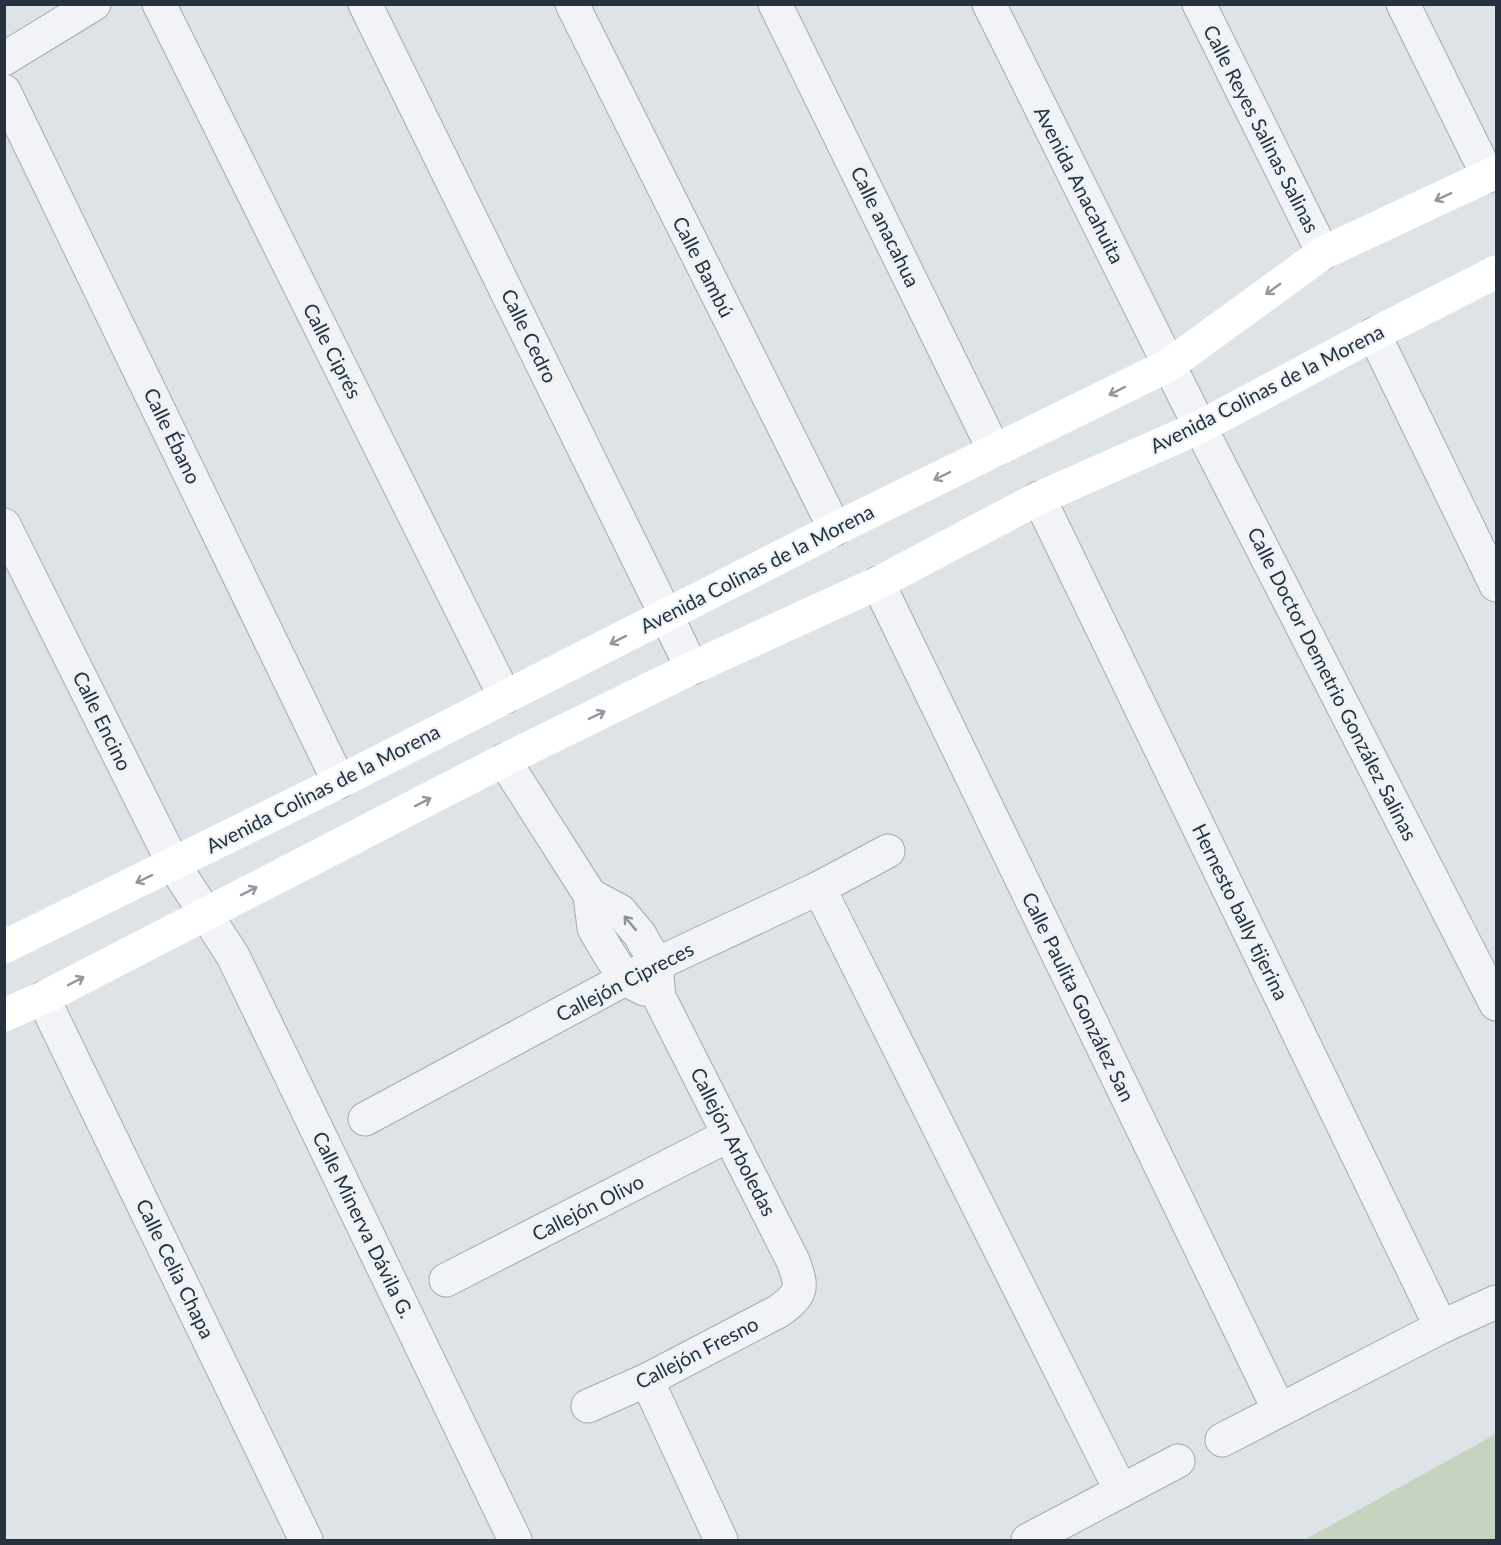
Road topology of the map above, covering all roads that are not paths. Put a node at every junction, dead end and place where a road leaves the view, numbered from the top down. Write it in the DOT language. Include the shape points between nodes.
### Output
graph roads {
  1 [pos="94,4"];
  2 [pos="159,4"];
  3 [pos="365,4"];
  4 [pos="572,4"];
  5 [pos="775,4"];
  6 [pos="989,4"];
  7 [pos="1199,4"];
  8 [pos="1403,4"];
  9 [pos="4,59"];
  10 [pos="4,91"];
  11 [pos="1492,174"];
  12 [pos="1323,253"];
  13 [pos="1497,273"];
  14 [pos="1374,334"];
  15 [pos="1169,364"];
  16 [pos="1200,427"];
  17 [pos="994,450"];
  18 [pos="1039,498"];
  19 [pos="4,525"];
  20 [pos="835,529"];
  21 [pos="878,583"];
  22 [pos="1497,585"];
  23 [pos="667,615"];
  24 [pos="692,668"];
  25 [pos="505,698"];
  26 [pos="504,760"];
  27 [pos="339,782"];
  28 [pos="888,851"];
  29 [pos="174,865"];
  30 [pos="819,888"];
  31 [pos="590,895"];
  32 [pos="205,914"];
  33 [pos="4,947"];
  34 [pos="656,964"];
  35 [pos="625,979"];
  36 [pos="658,997"];
  37 [pos="43,998"];
  38 [pos="1497,1004"];
  39 [pos="4,1015"];
  40 [pos="365,1119"];
  41 [pos="729,1135"];
  42 [pos="446,1280"];
  43 [pos="800,1290"];
  44 [pos="1497,1302"];
  45 [pos="1441,1327"];
  46 [pos="647,1380"];
  47 [pos="588,1406"];
  48 [pos="1279,1410"];
  49 [pos="1222,1440"];
  50 [pos="1178,1461"];
  51 [pos="1121,1491"];
  52 [pos="306,1540"];
  53 [pos="515,1540"];
  54 [pos="721,1540"];
  55 [pos="1028,1540"];
  1 -- 9 [label="street"];
  2 -- 25 [label="street, Calle Ciprés"];
  3 -- 23 [label="street, Calle Cedro"];
  4 -- 20 [label="street, Calle Bambú"];
  5 -- 17 [label="street, Calle anacahua"];
  6 -- 15 [label="street, Avenida Anacahuita"];
  7 -- 12 [label="street, Calle Reyes Salinas Salinas"];
  8 -- 11 [label="street"];
  10 -- 27 [label="street, Calle Ébano"];
  11 -- 12 [label="street, Avenida Colinas de la Morena, one-way"];
  12 -- 15 [label="street, Avenida Colinas de la Morena, one-way"];
  13 -- 14 [label="street, Avenida Colinas de la Morena"];
  14 -- 16 [label="street, Avenida Colinas de la Morena"];
  14 -- 22 [label="street"];
  15 -- 16 [label="street, Calle Doctor Demetrio González Salinas"];
  15 -- 17 [label="street, Avenida Colinas de la Morena, one-way"];
  16 -- 18 [label="street, Avenida Colinas de la Morena"];
  16 -- 38 [label="street, Calle Doctor Demetrio González Salinas"];
  17 -- 20 [label="street, Avenida Colinas de la Morena, one-way"];
  18 -- 21 [label="street, Avenida Colinas de la Morena"];
  18 -- 45 [label="street, Hernesto bally tijerina"];
  19 -- 29 [label="street, Calle Encino"];
  20 -- 23 [label="street, Avenida Colinas de la Morena"];
  21 -- 24 [label="street, Avenida Colinas de la Morena"];
  21 -- 48 [label="street, Calle Paulita González San"];
  23 -- 24 [label="street, Calle Cedro"];
  23 -- 25 [label="street, Avenida Colinas de la Morena, one-way"];
  26 -- 24 [label="street, Avenida Colinas de la Morena, one-way"];
  25 -- 27 [label="street, Avenida Colinas de la Morena"];
  26 -- 31 [label="street, Callejón Arboledas"];
  32 -- 26 [label="street, Avenida Colinas de la Morena, one-way"];
  27 -- 29 [label="street, Avenida Colinas de la Morena"];
  28 -- 30 [label="street, Callejón Cipreces"];
  29 -- 32 [label="street, Calle Encino"];
  29 -- 33 [label="street, Avenida Colinas de la Morena, one-way"];
  30 -- 34 [label="street, Callejón Cipreces"];
  30 -- 51 [label="street"];
  34 -- 31 [label="street, Callejón Arboledas, one-way" via="640,935 620,911"];
  31 -- 35 [label="street, Callejón Arboledas" via="594,928"];
  37 -- 32 [label="street, Avenida Colinas de la Morena, one-way"];
  32 -- 53 [label="street, Calle Minerva Dávila G." via="233,956"];
  34 -- 35 [label="street, Callejón Cipreces"];
  34 -- 36 [label="street, Callejón Arboledas"];
  35 -- 36 [label="street"];
  35 -- 40 [label="street, Callejón Cipreces"];
  36 -- 41 [label="street, Callejón Arboledas"];
  37 -- 39 [label="street, Avenida Colinas de la Morena"];
  37 -- 52 [label="street, Calle Celia Chapa"];
  41 -- 42 [label="street, Callejón Olivo"];
  41 -- 43 [label="street, Callejón Arboledas" via="793,1261"];
  43 -- 46 [label="street, Callejón Fresno" via="779,1311"];
  44 -- 45 [label="street"];
  45 -- 48 [label="street"];
  46 -- 47 [label="street, Callejón Fresno"];
  46 -- 54 [label="street"];
  48 -- 49 [label="street"];
  50 -- 51 [label="street"];
  51 -- 55 [label="street"];
}
